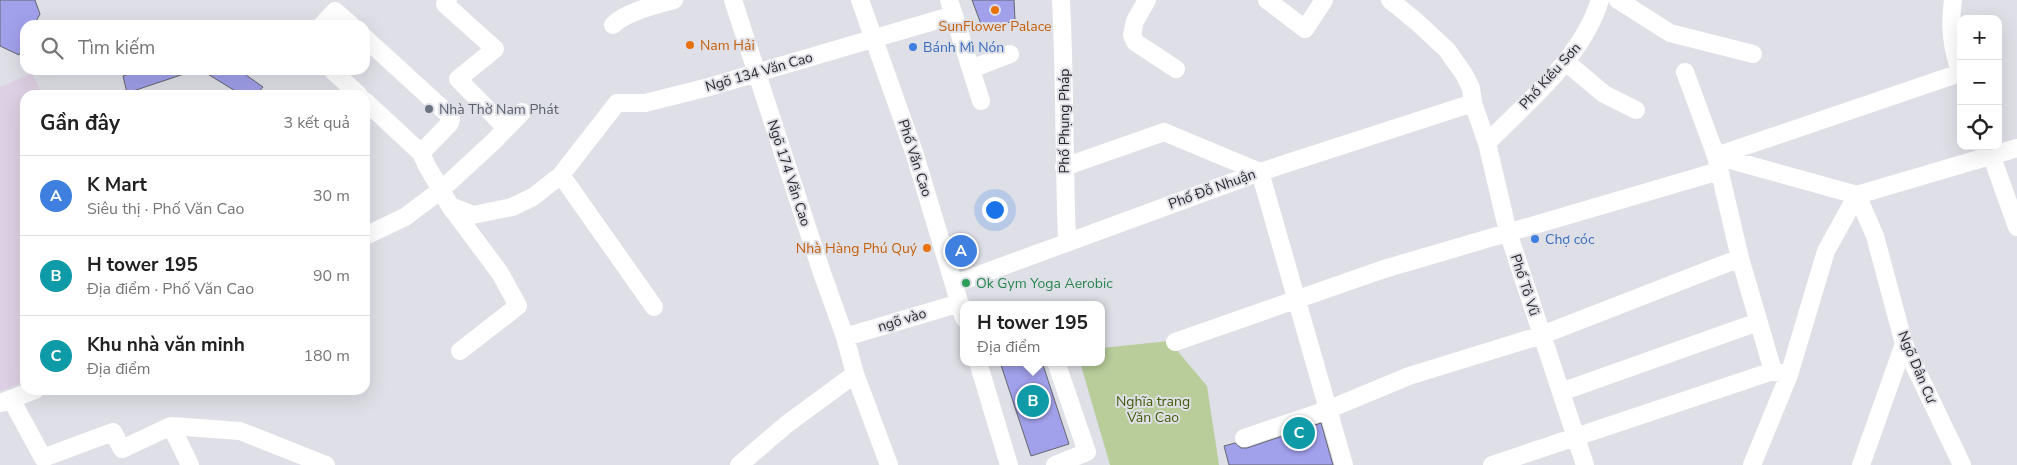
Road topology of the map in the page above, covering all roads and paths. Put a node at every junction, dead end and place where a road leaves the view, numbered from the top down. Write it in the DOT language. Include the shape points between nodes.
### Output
graph roads {
  1 [pos="448,0"];
  2 [pos="674,0"];
  3 [pos="733,0"];
  4 [pos="860,0"];
  5 [pos="1061,0"];
  6 [pos="1147,0"];
  7 [pos="1267,0"];
  8 [pos="1324,0"];
  9 [pos="1390,0"];
  10 [pos="1600,0"];
  11 [pos="1618,0"];
  12 [pos="1952,0"];
  13 [pos="951,8"];
  14 [pos="326,20"];
  15 [pos="346,20"];
  16 [pos="613,25"];
  17 [pos="874,40"];
  18 [pos="370,43"];
  19 [pos="1010,54"];
  20 [pos="1754,54"];
  21 [pos="1566,62"];
  22 [pos="1957,62"];
  23 [pos="971,69"];
  24 [pos="1176,70"];
  25 [pos="756,72"];
  26 [pos="1685,72"];
  27 [pos="337,75"];
  28 [pos="1957,75"];
  29 [pos="354,90"];
  30 [pos="981,101"];
  31 [pos="1473,103"];
  32 [pos="370,106"];
  33 [pos="1636,110"];
  34 [pos="522,112"];
  35 [pos="506,128"];
  36 [pos="1487,143"];
  37 [pos="2017,148"];
  38 [pos="1990,151"];
  39 [pos="422,153"];
  40 [pos="1718,164"];
  41 [pos="1064,167"];
  42 [pos="1260,172"];
  43 [pos="561,175"];
  44 [pos="441,190"];
  45 [pos="1857,196"];
  46 [pos="450,206"];
  47 [pos="2017,228"];
  48 [pos="1508,232"];
  49 [pos="370,234"];
  50 [pos="1067,241"];
  51 [pos="1740,258"];
  52 [pos="954,284"];
  53 [pos="1296,299"];
  54 [pos="960,304"];
  55 [pos="654,307"];
  56 [pos="960,310"];
  57 [pos="1758,322"];
  58 [pos="1542,335"];
  59 [pos="845,337"];
  60 [pos="1175,342"];
  61 [pos="1904,344"];
  62 [pos="460,351"];
  63 [pos="979,366"];
  64 [pos="1057,366"];
  65 [pos="1781,373"];
  66 [pos="855,374"];
  67 [pos="1561,392"];
  68 [pos="21,395"];
  69 [pos="5,401"];
  70 [pos="1327,410"];
  71 [pos="171,426"];
  72 [pos="1575,436"];
  73 [pos="1244,438"];
  74 [pos="1089,459"];
  75 [pos="1004,462"];
  76 [pos="190,465"];
  77 [pos="326,465"];
  78 [pos="739,465"];
  79 [pos="890,465"];
  80 [pos="1055,465"];
  81 [pos="1344,465"];
  82 [pos="1492,465"];
  83 [pos="1585,465"];
  84 [pos="1752,465"];
  85 [pos="1861,465"];
  86 [pos="1962,465"];
  1 -- 35 [label="street" via="445,4 495,49 458,79"];
  2 -- 16 [label="street" via="638,11"];
  3 -- 25 [label="street, Ngõ 174 Văn Cao"];
  4 -- 17 [label="street, Phố Văn Cao"];
  5 -- 41 [label="street, Phố Phụng Pháp"];
  6 -- 24 [label="street" via="1135,21 1132,35 1135,42"];
  7 -- 8 [label="street" via="1304,28"];
  9 -- 31 [label="street, Phố Tô Vũ" via="1447,50 1467,80"];
  10 -- 21 [label="street, Phố Kiều Sơn" via="1586,34"];
  11 -- 20 [label="street" via="1670,33"];
  12 -- 22 [label="street" via="1952,46"];
  13 -- 17 [label="street, Ngõ 134 Văn Cao"];
  13 -- 23 [label="street"];
  14 -- 15 [label="street" via="335,10"];
  17 -- 25 [label="street, Ngõ 134 Văn Cao"];
  17 -- 52 [label="street, Phố Văn Cao" via="914,152"];
  18 -- 39 [label="street" via="451,118"];
  19 -- 23 [label="street"];
  21 -- 33 [label="street" via="1604,94"];
  21 -- 36 [label="street, Phố Kiều Sơn"];
  23 -- 30 [label="street"];
  25 -- 43 [label="street, Ngõ 134 Văn Cao" via="645,103 617,103"];
  25 -- 59 [label="street, Ngõ 174 Văn Cao"];
  26 -- 40 [label="street"];
  27 -- 29 [label="street"];
  28 -- 40 [label="street"];
  31 -- 36 [label="street, Phố Tô Vũ"];
  31 -- 42 [label="street, Phố Đỗ Nhuận"];
  32 -- 39 [label="street"];
  34 -- 35 [label="street"];
  35 -- 44 [label="street"];
  36 -- 48 [label="street, Phố Tô Vũ"];
  37 -- 38 [label="street"];
  38 -- 45 [label="street"];
  38 -- 47 [label="street"];
  39 -- 44 [label="street"];
  40 -- 45 [label="street"];
  40 -- 48 [label="street"];
  40 -- 51 [label="street"];
  41 -- 42 [label="street" via="1164,132"];
  41 -- 50 [label="street, Phố Phụng Pháp"];
  42 -- 50 [label="street, Phố Đỗ Nhuận"];
  42 -- 53 [label="street"];
  43 -- 46 [label="street" via="533,197 512,207 473,215"];
  43 -- 55 [label="street"];
  44 -- 46 [label="street"];
  44 -- 49 [label="street" via="405,217"];
  45 -- 61 [label="street, Ngõ Dân Cư" via="1875,236"];
  45 -- 65 [label="street" via="1826,251"];
  46 -- 62 [label="street" via="500,273 518,306"];
  48 -- 53 [label="street"];
  48 -- 58 [label="street, Phố Tô Vũ"];
  50 -- 52 [label="street, Phố Đỗ Nhuận"];
  51 -- 57 [label="street"];
  51 -- 58 [label="street"];
  52 -- 54 [label="street, Phố Văn Cao"];
  53 -- 60 [label="street"];
  53 -- 70 [label="street"];
  56 -- 59 [label="street, ngõ vào"];
  57 -- 65 [label="street"];
  57 -- 67 [label="street"];
  58 -- 67 [label="street, Phố Tô Vũ"];
  58 -- 70 [label="street" via="1409,376"];
  59 -- 66 [label="street, Ngõ 174 Văn Cao"];
  61 -- 85 [label="street"];
  61 -- 86 [label="street, Ngõ Dân Cư"];
  63 -- 75 [label="street"];
  64 -- 74 [label="street"];
  65 -- 72 [label="street"];
  65 -- 84 [label="street"];
  66 -- 78 [label="street" via="787,424"];
  66 -- 79 [label="street, Ngõ 174 Văn Cao"];
  67 -- 72 [label="street, Phố Tô Vũ"];
  68 -- 69 [label="street"];
  69 -- 71 [label="street" via="43,458 114,432 122,449"];
  70 -- 73 [label="street"];
  70 -- 81 [label="street"];
  71 -- 76 [label="street"];
  71 -- 77 [label="street" via="240,431"];
  72 -- 82 [label="street"];
  72 -- 83 [label="street, Phố Tô Vũ"];
  74 -- 80 [label="street"];
}
